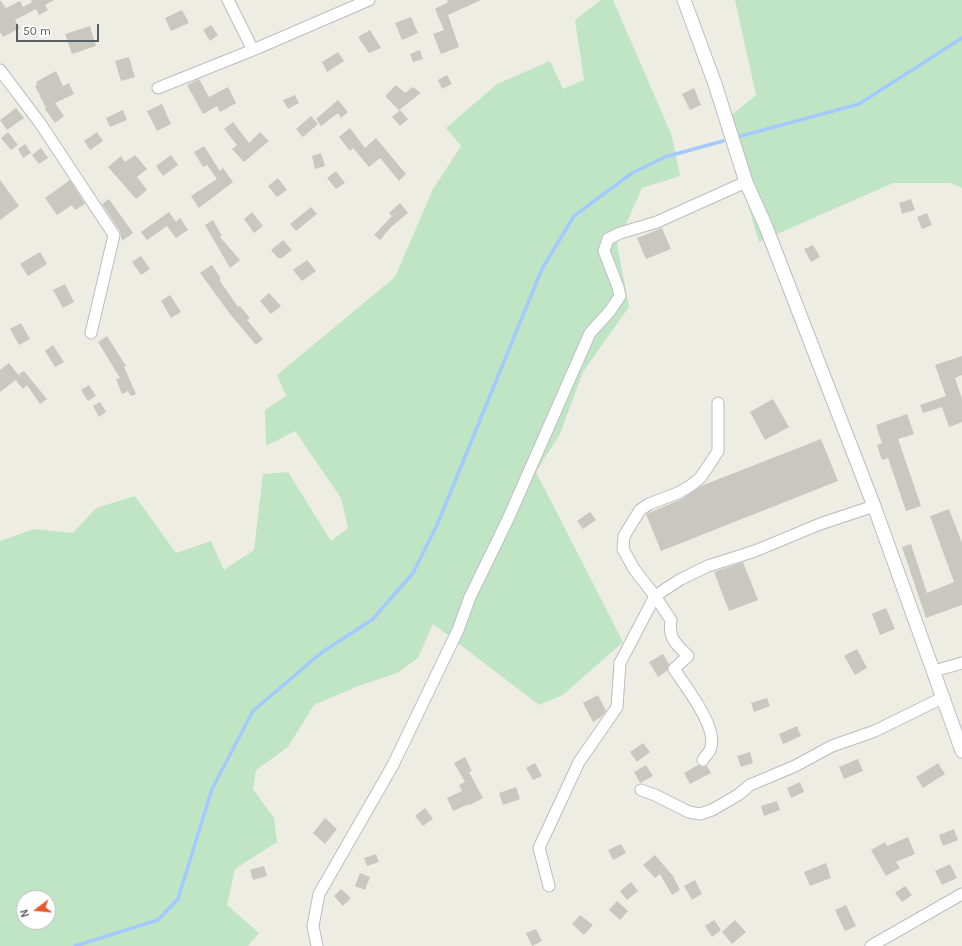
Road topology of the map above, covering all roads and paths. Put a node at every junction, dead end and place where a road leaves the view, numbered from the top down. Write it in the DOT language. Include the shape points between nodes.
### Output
graph roads {
  1 [pos="228,0"];
  2 [pos="370,0"];
  3 [pos="684,0"];
  4 [pos="253,50"];
  5 [pos="0,70"];
  6 [pos="158,88"];
  7 [pos="746,182"];
  8 [pos="91,333"];
  9 [pos="718,402"];
  10 [pos="874,506"];
  11 [pos="655,596"];
  12 [pos="962,663"];
  13 [pos="934,671"];
  14 [pos="944,697"];
  15 [pos="961,744"];
  16 [pos="703,760"];
  17 [pos="641,790"];
  18 [pos="548,886"];
  19 [pos="962,894"];
  20 [pos="317,946"];
  21 [pos="871,946"];
  1 -- 4 [label="street"];
  2 -- 4 [label="street"];
  3 -- 7 [label="street" via="715,84"];
  4 -- 6 [label="street"];
  5 -- 8 [label="street" via="40,123 114,235"];
  7 -- 10 [label="street" via="766,227"];
  7 -- 20 [label="street" via="657,222 608,238 604,251 620,296 590,333 508,520 470,597 458,630 393,765 319,894 313,926"];
  9 -- 11 [label="street" via="718,451 700,478 678,493 640,510 624,536 623,548 634,569"];
  10 -- 11 [label="street" via="708,566"];
  10 -- 13 [label="street"];
  11 -- 16 [label="street" via="671,620 669,631 676,644 688,656 674,669 702,712 711,736 711,749"];
  11 -- 18 [label="street" via="620,663 617,707 579,762 539,848"];
  12 -- 13 [label="street"];
  13 -- 14 [label="street"];
  14 -- 15 [label="street"];
  14 -- 17 [label="street" via="750,785 738,795 700,814 689,812"];
  19 -- 21 [label="street"];
}
